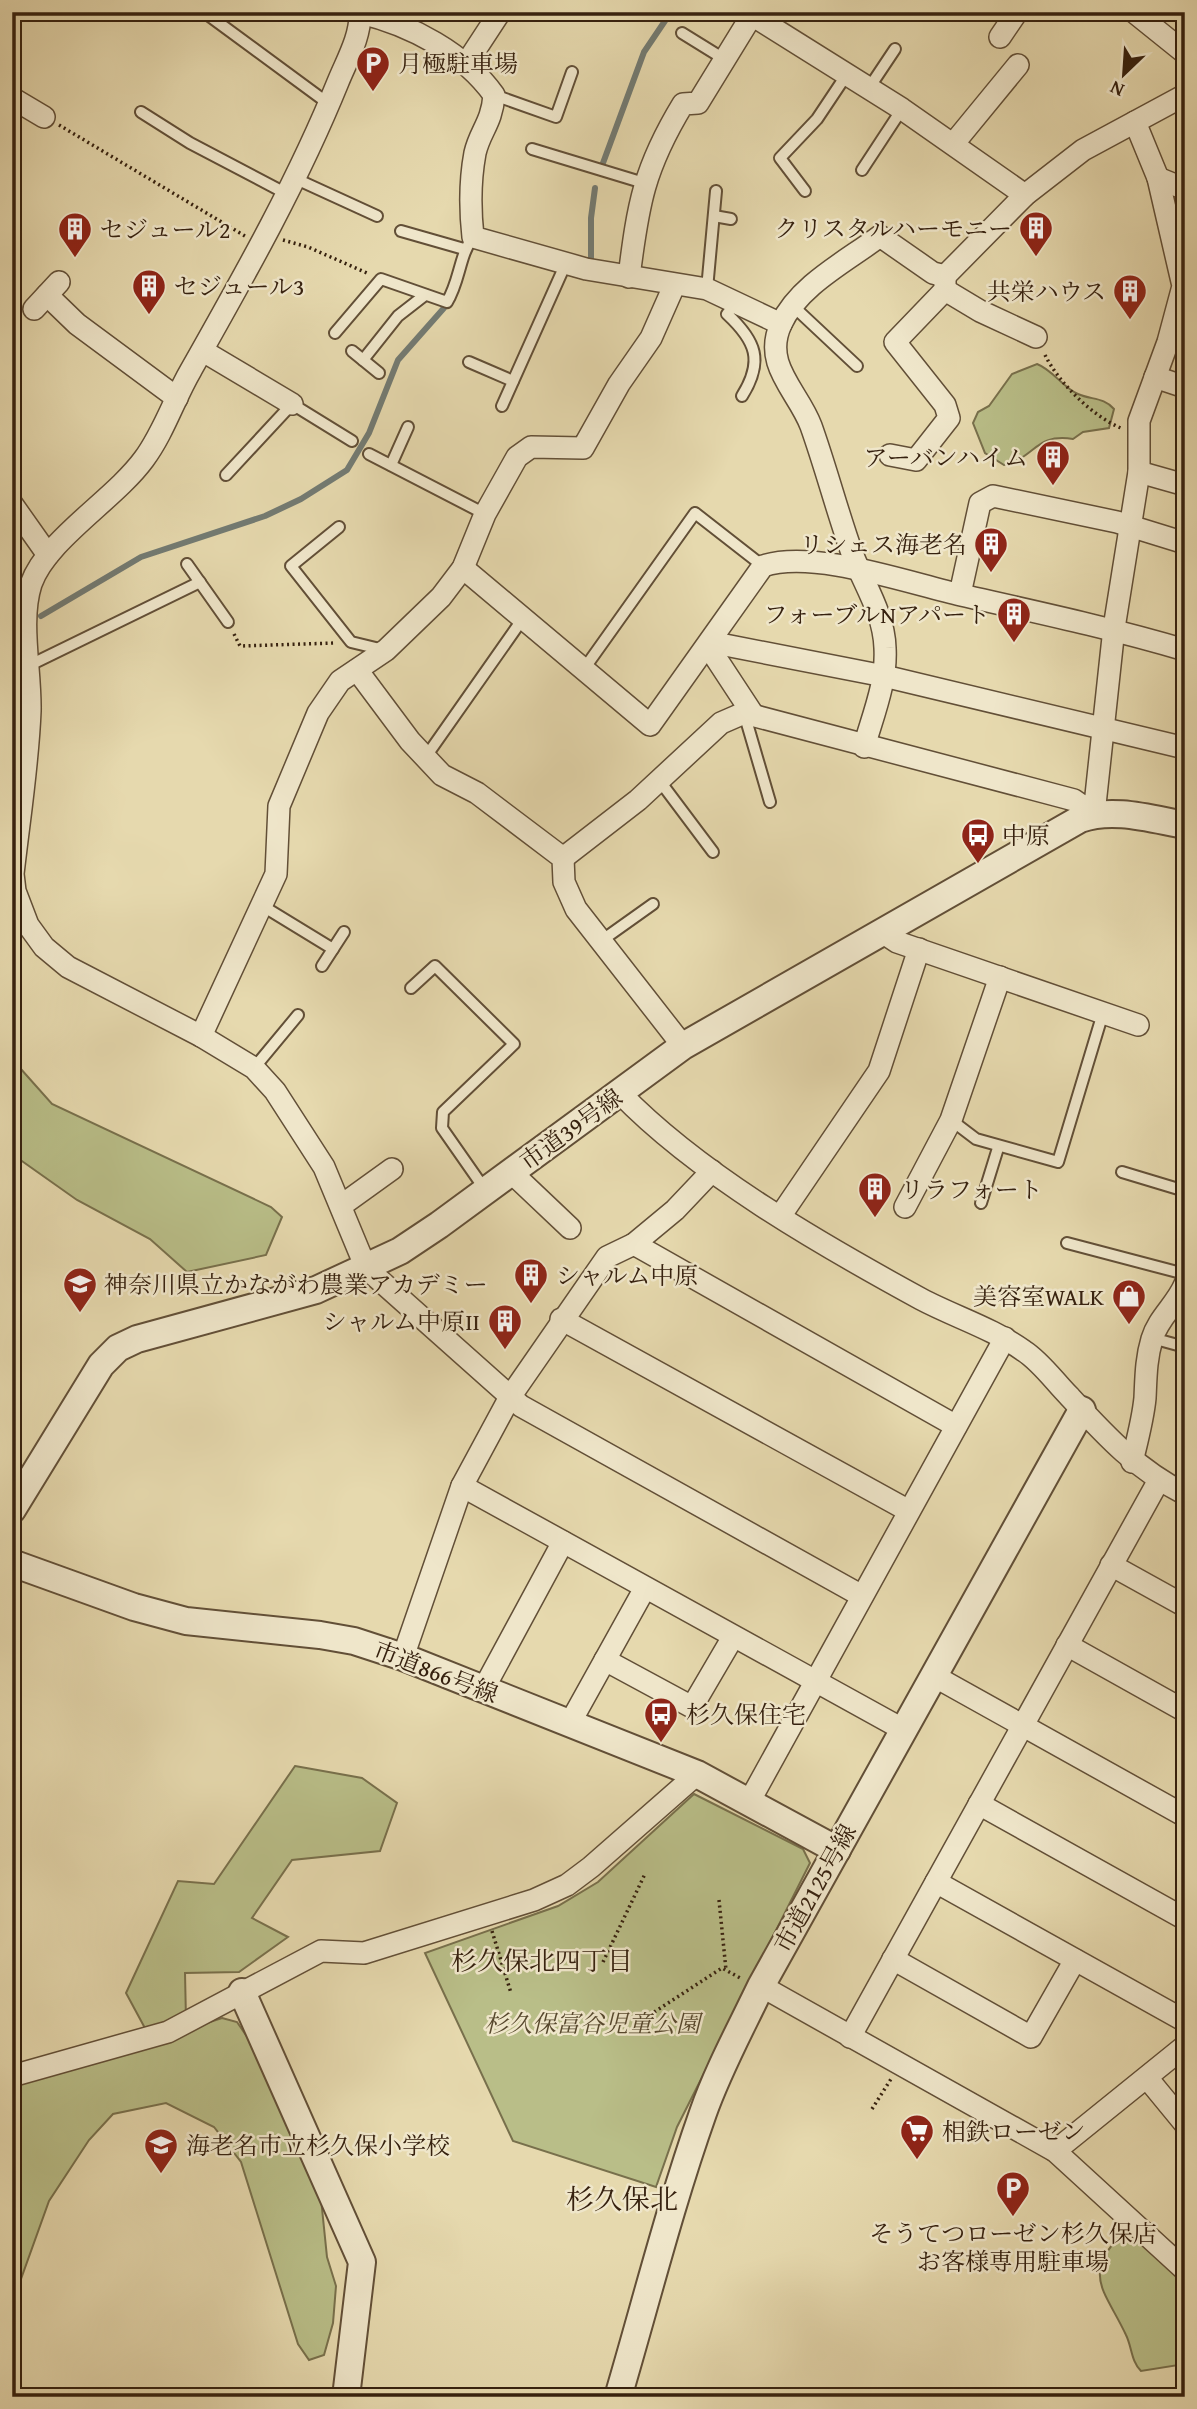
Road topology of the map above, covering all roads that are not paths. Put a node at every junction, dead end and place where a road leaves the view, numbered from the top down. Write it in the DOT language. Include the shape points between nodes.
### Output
graph roads {
  1 [pos="204,12"];
  2 [pos="500,12"];
  3 [pos="1017,12"];
  4 [pos="1134,12"];
  5 [pos="361,13"];
  6 [pos="774,19"];
  7 [pos="682,33"];
  8 [pos="1000,37"];
  9 [pos="895,49"];
  10 [pos="1185,52"];
  11 [pos="724,59"];
  12 [pos="466,64"];
  13 [pos="1018,65"];
  14 [pos="572,72"];
  15 [pos="847,74"];
  16 [pos="869,88"];
  17 [pos="494,95"];
  18 [pos="1185,95"];
  19 [pos="12,98"];
  20 [pos="329,104"];
  21 [pos="902,108"];
  22 [pos="141,111"];
  23 [pos="44,117"];
  24 [pos="1135,122"];
  25 [pos="954,143"];
  26 [pos="532,149"];
  27 [pos="862,170"];
  28 [pos="1158,178"];
  29 [pos="644,183"];
  30 [pos="291,186"];
  31 [pos="1185,189"];
  32 [pos="716,191"];
  33 [pos="804,191"];
  34 [pos="1025,195"];
  35 [pos="377,216"];
  36 [pos="714,216"];
  37 [pos="731,219"];
  38 [pos="401,231"];
  39 [pos="469,243"];
  40 [pos="566,262"];
  41 [pos="629,277"];
  42 [pos="945,283"];
  43 [pos="674,286"];
  44 [pos="1184,287"];
  45 [pos="707,289"];
  46 [pos="47,295"];
  47 [pos="425,295"];
  48 [pos="735,304"];
  49 [pos="787,315"];
  50 [pos="335,333"];
  51 [pos="1036,337"];
  52 [pos="202,351"];
  53 [pos="352,351"];
  54 [pos="363,360"];
  55 [pos="469,362"];
  56 [pos="857,366"];
  57 [pos="379,373"];
  58 [pos="1155,377"];
  59 [pos="513,382"];
  60 [pos="1185,387"];
  61 [pos="742,396"];
  62 [pos="177,398"];
  63 [pos="292,404"];
  64 [pos="502,406"];
  65 [pos="408,428"];
  66 [pos="352,441"];
  67 [pos="369,454"];
  68 [pos="890,455"];
  69 [pos="391,465"];
  70 [pos="1139,472"];
  71 [pos="226,475"];
  72 [pos="1185,485"];
  73 [pos="12,504"];
  74 [pos="485,514"];
  75 [pos="339,527"];
  76 [pos="1131,528"];
  77 [pos="1185,543"];
  78 [pos="48,555"];
  79 [pos="187,564"];
  80 [pos="762,566"];
  81 [pos="463,568"];
  82 [pos="860,571"];
  83 [pos="200,582"];
  84 [pos="960,594"];
  85 [pos="524,617"];
  86 [pos="228,622"];
  87 [pos="1114,628"];
  88 [pos="708,646"];
  89 [pos="386,650"];
  90 [pos="1185,650"];
  91 [pos="30,665"];
  92 [pos="584,669"];
  93 [pos="357,670"];
  94 [pos="884,676"];
  95 [pos="748,713"];
  96 [pos="1105,728"];
  97 [pos="864,747"];
  98 [pos="1185,748"];
  99 [pos="425,758"];
  100 [pos="659,780"];
  101 [pos="770,802"];
  102 [pos="1094,814"];
  103 [pos="1185,825"];
  104 [pos="713,852"];
  105 [pos="563,858"];
  106 [pos="14,891"];
  107 [pos="653,904"];
  108 [pos="261,905"];
  109 [pos="344,932"];
  110 [pos="882,932"];
  111 [pos="601,941"];
  112 [pos="333,949"];
  113 [pos="919,949"];
  114 [pos="322,966"];
  115 [pos="1000,977"];
  116 [pos="411,988"];
  117 [pos="1102,1013"];
  118 [pos="298,1016"];
  119 [pos="1138,1025"];
  120 [pos="201,1036"];
  121 [pos="683,1046"];
  122 [pos="254,1068"];
  123 [pos="620,1093"];
  124 [pos="951,1120"];
  125 [pos="998,1148"];
  126 [pos="392,1169"];
  127 [pos="712,1171"];
  128 [pos="511,1172"];
  129 [pos="1122,1172"];
  130 [pos="486,1191"];
  131 [pos="1185,1191"];
  132 [pos="981,1203"];
  133 [pos="342,1205"];
  134 [pos="905,1207"];
  135 [pos="780,1216"];
  136 [pos="570,1228"];
  137 [pos="1067,1243"];
  138 [pos="634,1244"];
  139 [pos="366,1268"];
  140 [pos="1185,1274"];
  141 [pos="1185,1284"];
  142 [pos="561,1319"];
  143 [pos="1005,1338"];
  144 [pos="1152,1338"];
  145 [pos="1185,1346"];
  146 [pos="510,1397"];
  147 [pos="1082,1410"];
  148 [pos="956,1426"];
  149 [pos="1132,1462"];
  150 [pos="1158,1480"];
  151 [pos="461,1486"];
  152 [pos="1185,1494"];
  153 [pos="12,1510"];
  154 [pos="909,1511"];
  155 [pos="563,1542"];
  156 [pos="12,1563"];
  157 [pos="1111,1565"];
  158 [pos="645,1588"];
  159 [pos="862,1596"];
  160 [pos="1185,1606"];
  161 [pos="733,1637"];
  162 [pos="1067,1645"];
  163 [pos="402,1657"];
  164 [pos="605,1660"];
  165 [pos="934,1676"];
  166 [pos="815,1682"];
  167 [pos="483,1690"];
  168 [pos="1185,1711"];
  169 [pos="570,1723"];
  170 [pos="1023,1725"];
  171 [pos="904,1730"];
  172 [pos="697,1774"];
  173 [pos="749,1802"];
  174 [pos="979,1804"];
  175 [pos="1185,1816"];
  176 [pos="837,1850"];
  177 [pos="936,1882"];
  178 [pos="1185,1919"];
  179 [pos="893,1959"];
  180 [pos="1075,1960"];
  181 [pos="754,1984"];
  182 [pos="242,1992"];
  183 [pos="1185,2021"];
  184 [pos="850,2036"];
  185 [pos="1185,2046"];
  186 [pos="12,2076"];
  187 [pos="1147,2079"];
  188 [pos="1185,2124"];
  189 [pos="1055,2151"];
  190 [pos="1185,2270"];
  191 [pos="346,2397"];
  192 [pos="618,2397"];
  1 -- 20 [label="lane"];
  2 -- 12 [label="street"];
  3 -- 8 [label="street"];
  4 -- 10 [label="street"];
  5 -- 12 [label="street" via="456,55"];
  5 -- 20 [label="street" via="360,28"];
  6 -- 11 [label="street" via="752,15"];
  6 -- 15 [label="street"];
  7 -- 11 [label="lane"];
  9 -- 16 [label="lane"];
  11 -- 29 [label="street" via="698,103 683,104 659,144"];
  12 -- 17 [label="street"];
  13 -- 25 [label="street"];
  14 -- 17 [label="lane" via="556,117"];
  15 -- 16 [label="street"];
  15 -- 33 [label="lane" via="817,119 780,158"];
  16 -- 21 [label="street"];
  17 -- 39 [label="street" via="493,113 476,150"];
  18 -- 24 [label="street"];
  19 -- 23 [label="street"];
  20 -- 30 [label="street"];
  21 -- 25 [label="street"];
  21 -- 27 [label="lane"];
  22 -- 30 [label="lane" via="190,143"];
  24 -- 28 [label="street"];
  24 -- 34 [label="street" via="1083,150"];
  25 -- 34 [label="street"];
  26 -- 29 [label="lane"];
  28 -- 31 [label="street"];
  28 -- 44 [label="street"];
  29 -- 41 [label="street"];
  30 -- 35 [label="lane"];
  30 -- 52 [label="street"];
  32 -- 36 [label="lane"];
  34 -- 42 [label="street"];
  36 -- 37 [label="lane"];
  36 -- 45 [label="lane"];
  38 -- 39 [label="lane"];
  39 -- 40 [label="street"];
  39 -- 47 [label="lane" via="460,278 447,302"];
  40 -- 41 [label="street"];
  40 -- 59 [label="lane"];
  41 -- 43 [label="street"];
  42 -- 49 [label="street" via="880,236 803,294"];
  42 -- 51 [label="street" via="980,311"];
  42 -- 68 [label="street" via="895,342 945,405 949,418 916,460"];
  43 -- 45 [label="street"];
  43 -- 74 [label="street" via="651,338 583,448 531,447 517,457"];
  44 -- 58 [label="street"];
  45 -- 48 [label="street"];
  46 -- 62 [label="street" via="77,324"];
  47 -- 50 [label="lane" via="381,279"];
  47 -- 54 [label="lane" via="398,316"];
  48 -- 49 [label="street"];
  48 -- 61 [label="lane" via="727,314 755,353 753,376"];
  49 -- 56 [label="lane"];
  49 -- 82 [label="street" via="775,346 778,364 810,423"];
  52 -- 62 [label="street"];
  52 -- 63 [label="street"];
  53 -- 54 [label="lane"];
  54 -- 57 [label="lane"];
  55 -- 59 [label="lane"];
  58 -- 60 [label="street"];
  58 -- 70 [label="street" via="1139,421"];
  59 -- 64 [label="lane"];
  62 -- 78 [label="street" via="159,436 125,483"];
  63 -- 66 [label="lane"];
  63 -- 71 [label="lane"];
  65 -- 69 [label="lane"];
  67 -- 69 [label="lane"];
  69 -- 74 [label="lane"];
  70 -- 72 [label="street"];
  70 -- 76 [label="street"];
  73 -- 78 [label="street"];
  74 -- 81 [label="street"];
  75 -- 89 [label="lane" via="291,566 351,642"];
  76 -- 77 [label="street"];
  76 -- 84 [label="street" via="993,496 980,503"];
  76 -- 87 [label="street"];
  78 -- 91 [label="street" via="32,583 25,614"];
  79 -- 83 [label="lane"];
  80 -- 82 [label="street" via="800,560"];
  80 -- 88 [label="street"];
  80 -- 92 [label="lane" via="695,513"];
  81 -- 85 [label="street"];
  81 -- 89 [label="street" via="441,597"];
  82 -- 84 [label="street"];
  82 -- 94 [label="street" via="882,627"];
  83 -- 86 [label="lane"];
  83 -- 91 [label="lane"];
  84 -- 87 [label="street"];
  85 -- 92 [label="street"];
  85 -- 99 [label="lane"];
  87 -- 90 [label="street"];
  87 -- 96 [label="street"];
  88 -- 92 [label="street" via="649,725"];
  88 -- 94 [label="street" via="725,645"];
  88 -- 95 [label="street"];
  89 -- 93 [label="street"];
  91 -- 106 [label="street"];
  93 -- 99 [label="street"];
  93 -- 108 [label="street" via="340,681 318,713 294,768 279,806 276,874"];
  94 -- 96 [label="street"];
  94 -- 97 [label="street"];
  95 -- 97 [label="street"];
  95 -- 100 [label="street" via="721,723"];
  95 -- 101 [label="lane"];
  96 -- 98 [label="street"];
  96 -- 102 [label="street"];
  97 -- 102 [label="street" via="1074,800"];
  99 -- 105 [label="street" via="442,775 477,793"];
  100 -- 104 [label="lane"];
  100 -- 105 [label="street"];
  102 -- 103 [label="street, 市道39号線"];
  102 -- 110 [label="street, 市道39号線"];
  105 -- 111 [label="street" via="569,895"];
  106 -- 120 [label="street" via="28,925 44,947 68,967"];
  107 -- 111 [label="lane"];
  108 -- 112 [label="lane"];
  108 -- 120 [label="street"];
  109 -- 112 [label="lane"];
  110 -- 113 [label="street"];
  110 -- 121 [label="street, 市道39号線"];
  111 -- 121 [label="street"];
  112 -- 114 [label="lane"];
  113 -- 115 [label="street"];
  113 -- 135 [label="street" via="879,1071"];
  115 -- 117 [label="street"];
  115 -- 124 [label="street"];
  116 -- 130 [label="lane" via="435,966 514,1044 443,1112 442,1128"];
  117 -- 119 [label="street"];
  117 -- 125 [label="lane" via="1058,1162"];
  118 -- 122 [label="lane"];
  120 -- 122 [label="street"];
  121 -- 123 [label="street, 市道39号線"];
  122 -- 133 [label="street" via="324,1167"];
  123 -- 127 [label="street" via="646,1120"];
  123 -- 128 [label="street, 市道39号線"];
  124 -- 125 [label="lane" via="976,1139"];
  124 -- 134 [label="street"];
  125 -- 132 [label="lane"];
  126 -- 133 [label="street"];
  127 -- 135 [label="street"];
  127 -- 138 [label="street" via="676,1210"];
  128 -- 130 [label="street, 市道39号線"];
  128 -- 136 [label="street"];
  129 -- 131 [label="lane"];
  130 -- 139 [label="street, 市道39号線" via="400,1251"];
  133 -- 139 [label="street"];
  135 -- 143 [label="street" via="895,1285"];
  137 -- 140 [label="lane"];
  138 -- 142 [label="street" via="607,1257"];
  138 -- 148 [label="street"];
  139 -- 146 [label="street"];
  139 -- 153 [label="street, 市道39号線" via="316,1290 145,1336 118,1348 101,1365"];
  141 -- 144 [label="street"];
  142 -- 146 [label="street"];
  142 -- 154 [label="street"];
  143 -- 147 [label="street" via="1028,1353"];
  143 -- 148 [label="street"];
  144 -- 145 [label="lane"];
  144 -- 149 [label="street"];
  146 -- 151 [label="street"];
  146 -- 159 [label="street"];
  147 -- 149 [label="street"];
  147 -- 165 [label="street, 市道2125号線"];
  148 -- 154 [label="street"];
  149 -- 150 [label="street"];
  150 -- 152 [label="street"];
  150 -- 157 [label="street"];
  151 -- 155 [label="street"];
  151 -- 163 [label="street"];
  154 -- 159 [label="street"];
  155 -- 158 [label="street"];
  155 -- 167 [label="street"];
  156 -- 163 [label="street, 市道866号線" via="186,1621 320,1635"];
  157 -- 160 [label="street"];
  157 -- 162 [label="street"];
  158 -- 161 [label="street"];
  158 -- 164 [label="street"];
  159 -- 166 [label="street"];
  161 -- 164 [label="street" via="692,1707"];
  161 -- 166 [label="street"];
  162 -- 168 [label="street"];
  162 -- 170 [label="street"];
  163 -- 167 [label="street, 市道866号線"];
  164 -- 169 [label="street"];
  165 -- 170 [label="street"];
  165 -- 171 [label="street, 市道2125号線"];
  166 -- 171 [label="street"];
  166 -- 173 [label="street"];
  167 -- 169 [label="street, 市道866号線"];
  169 -- 172 [label="street, 市道866号線"];
  170 -- 174 [label="street"];
  170 -- 175 [label="street"];
  171 -- 176 [label="street, 市道2125号線"];
  172 -- 173 [label="street, 市道866号線"];
  172 -- 182 [label="street" via="567,1885 534,1900 364,1953 321,1951"];
  173 -- 176 [label="street, 市道866号線"];
  174 -- 177 [label="street"];
  174 -- 178 [label="street"];
  176 -- 181 [label="street, 市道2125号線"];
  177 -- 179 [label="street"];
  177 -- 180 [label="street"];
  179 -- 180 [label="street" via="1031,2037"];
  179 -- 184 [label="street"];
  180 -- 183 [label="street"];
  181 -- 184 [label="street"];
  181 -- 192 [label="street, 市道2125号線" via="703,2112"];
  182 -- 186 [label="street" via="168,2032"];
  182 -- 191 [label="street" via="362,2262"];
  184 -- 189 [label="street"];
  185 -- 187 [label="street"];
  187 -- 188 [label="street"];
  187 -- 189 [label="street"];
  189 -- 190 [label="street"];
}
